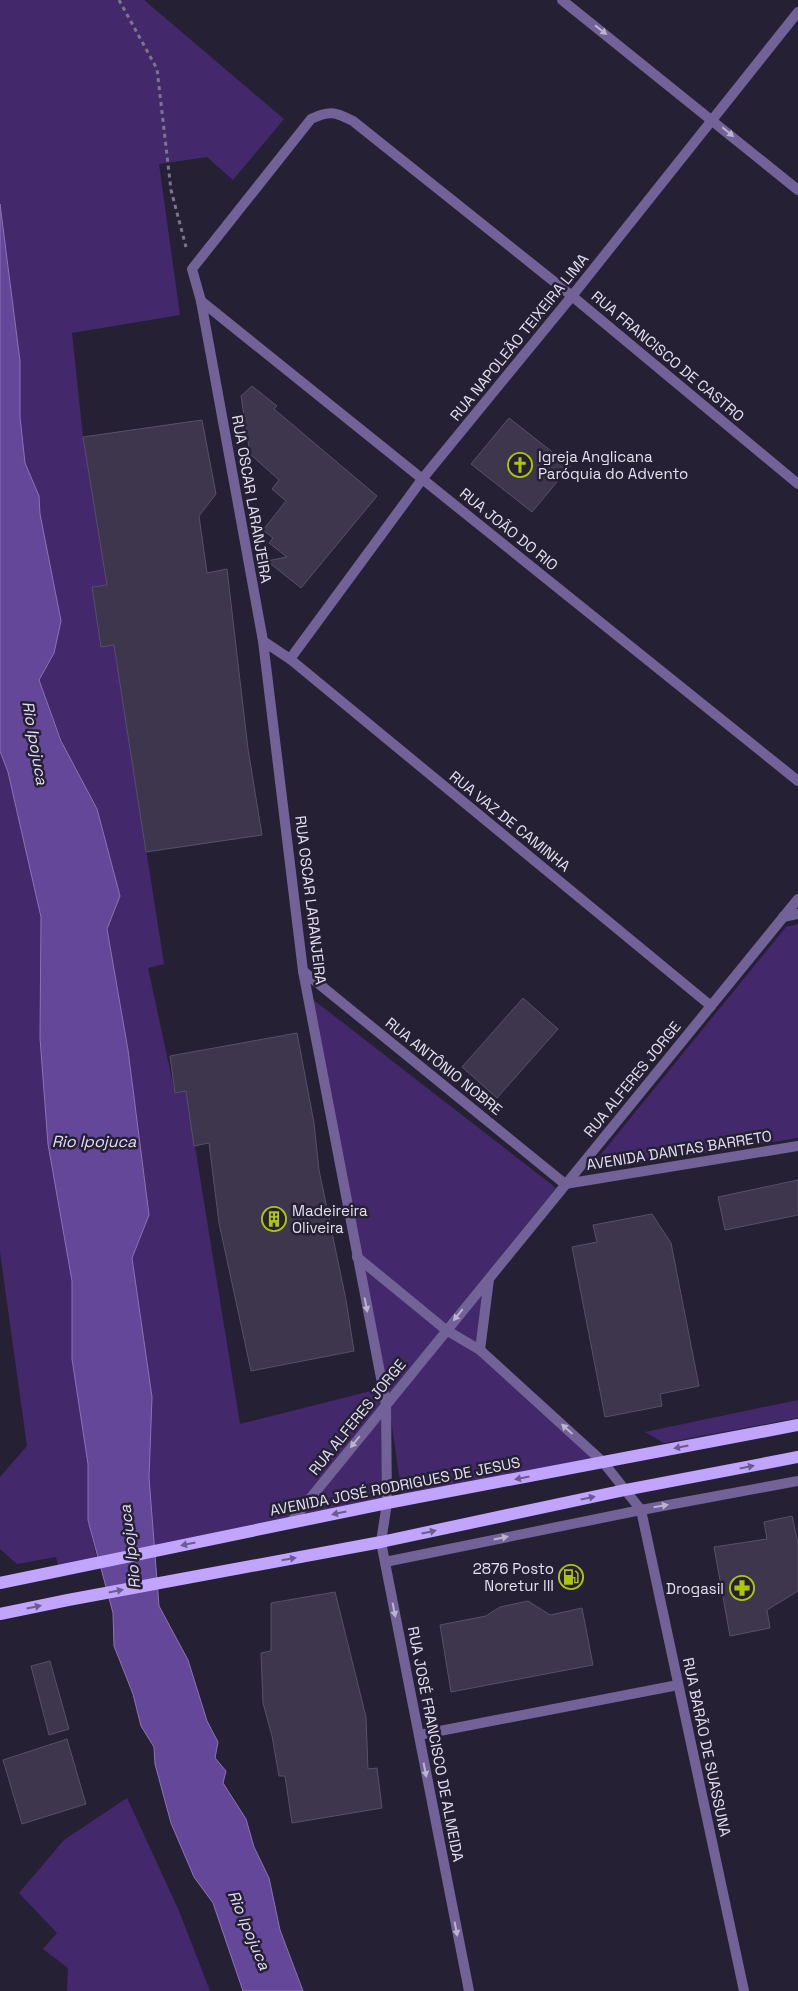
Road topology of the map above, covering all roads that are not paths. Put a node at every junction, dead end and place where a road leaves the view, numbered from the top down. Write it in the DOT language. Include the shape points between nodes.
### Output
graph roads {
  1 [pos="562,0"];
  2 [pos="798,12"];
  3 [pos="325,112"];
  4 [pos="712,119"];
  5 [pos="798,190"];
  6 [pos="572,296"];
  7 [pos="201,301"];
  8 [pos="423,478"];
  9 [pos="798,484"];
  10 [pos="263,641"];
  11 [pos="290,659"];
  12 [pos="798,781"];
  13 [pos="798,899"];
  14 [pos="798,914"];
  15 [pos="783,917"];
  16 [pos="304,971"];
  17 [pos="711,1006"];
  18 [pos="798,1146"];
  19 [pos="565,1184"];
  20 [pos="357,1257"];
  21 [pos="489,1278"];
  22 [pos="446,1330"];
  23 [pos="480,1350"];
  24 [pos="386,1404"];
  25 [pos="798,1425"];
  26 [pos="798,1457"];
  27 [pos="603,1462"];
  28 [pos="798,1481"];
  29 [pos="625,1490"];
  30 [pos="387,1503"];
  31 [pos="641,1510"];
  32 [pos="291,1522"];
  33 [pos="381,1542"];
  34 [pos="385,1562"];
  35 [pos="0,1583"];
  36 [pos="0,1614"];
  37 [pos="678,1685"];
  38 [pos="419,1735"];
  39 [pos="468,1991"];
  40 [pos="744,1991"];
  1 -- 4 [label="street, one-way"];
  2 -- 4 [label="street, RUA NAPOLEÃO TEIXEIRA LIMA"];
  3 -- 6 [label="street, RUA FRANCISCO DE CASTRO" via="337,113 354,121"];
  3 -- 7 [label="street, RUA OSCAR LARANJEIRA" via="311,119 296,136 192,269"];
  4 -- 5 [label="street, one-way"];
  4 -- 6 [label="street, RUA NAPOLEÃO TEIXEIRA LIMA"];
  6 -- 8 [label="street, RUA NAPOLEÃO TEIXEIRA LIMA"];
  6 -- 9 [label="street, RUA FRANCISCO DE CASTRO"];
  7 -- 8 [label="street, RUA JOÃO DO RIO"];
  7 -- 10 [label="street, RUA OSCAR LARANJEIRA"];
  8 -- 11 [label="street, RUA NAPOLEÃO TEIXEIRA LIMA"];
  8 -- 12 [label="street, RUA JOÃO DO RIO"];
  10 -- 11 [label="street"];
  10 -- 16 [label="street, RUA OSCAR LARANJEIRA"];
  11 -- 17 [label="street, RUA VAZ DE CAMINHA"];
  13 -- 15 [label="street, RUA ALFERES JORGE"];
  14 -- 15 [label="street"];
  15 -- 17 [label="street, RUA ALFERES JORGE"];
  16 -- 19 [label="street, RUA ANTÔNIO NOBRE"];
  16 -- 20 [label="street, RUA OSCAR LARANJEIRA"];
  17 -- 19 [label="street, RUA ALFERES JORGE"];
  18 -- 19 [label="street, AVENIDA DANTAS BARRETO"];
  19 -- 21 [label="street, RUA ALFERES JORGE"];
  20 -- 22 [label="street"];
  20 -- 24 [label="street, RUA OSCAR LARANJEIRA, one-way"];
  21 -- 22 [label="street, RUA ALFERES JORGE, one-way"];
  21 -- 23 [label="street"];
  22 -- 23 [label="street"];
  22 -- 24 [label="street, RUA ALFERES JORGE"];
  27 -- 23 [label="street, one-way"];
  24 -- 30 [label="street, RUA OSCAR LARANJEIRA"];
  24 -- 32 [label="street, RUA ALFERES JORGE, one-way"];
  25 -- 27 [label="main road, AVENIDA JOSÉ RODRIGUES DE JESUS, one-way"];
  29 -- 26 [label="main road, one-way"];
  27 -- 29 [label="street"];
  27 -- 30 [label="main road, AVENIDA JOSÉ RODRIGUES DE JESUS, one-way"];
  31 -- 28 [label="street, one-way"];
  29 -- 31 [label="street"];
  33 -- 29 [label="main road, one-way"];
  30 -- 32 [label="main road, AVENIDA JOSÉ RODRIGUES DE JESUS, one-way"];
  30 -- 33 [label="street, RUA JOSÉ FRANCISCO DE ALMEIDA"];
  34 -- 31 [label="street, one-way"];
  31 -- 37 [label="street, RUA BARÃO DE SUASSUNA"];
  32 -- 35 [label="main road, AVENIDA JOSÉ RODRIGUES DE JESUS, one-way"];
  33 -- 34 [label="street, RUA JOSÉ FRANCISCO DE ALMEIDA"];
  36 -- 33 [label="main road, one-way"];
  34 -- 38 [label="street, RUA JOSÉ FRANCISCO DE ALMEIDA, one-way"];
  37 -- 38 [label="street"];
  37 -- 40 [label="street, RUA BARÃO DE SUASSUNA"];
  38 -- 39 [label="street, RUA JOSÉ FRANCISCO DE ALMEIDA, one-way"];
}
